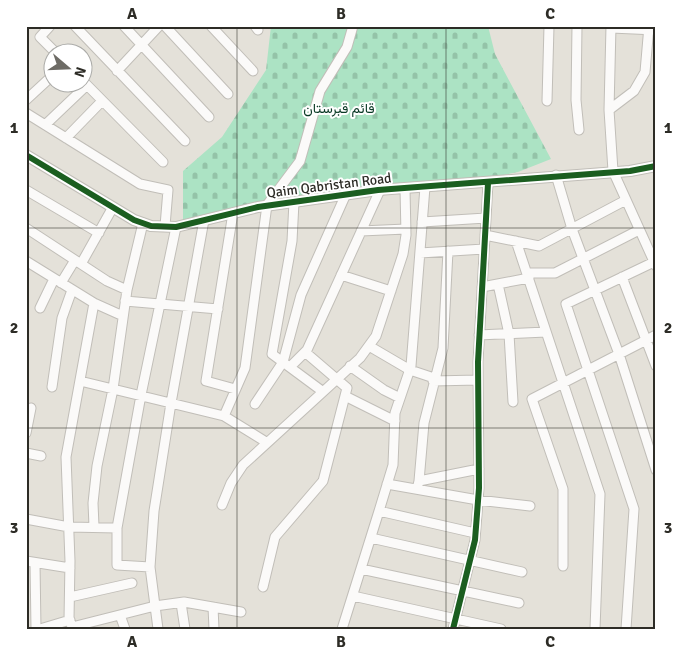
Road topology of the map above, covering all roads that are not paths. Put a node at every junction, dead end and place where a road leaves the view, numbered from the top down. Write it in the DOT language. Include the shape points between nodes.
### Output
graph roads {
  1 [pos="75,26"];
  2 [pos="124,26"];
  3 [pos="159,26"];
  4 [pos="165,26"];
  5 [pos="212,26"];
  6 [pos="353,26"];
  7 [pos="549,26"];
  8 [pos="577,26"];
  9 [pos="611,27"];
  10 [pos="44,28"];
  11 [pos="651,29"];
  12 [pos="45,42"];
  13 [pos="142,45"];
  14 [pos="117,71"];
  15 [pos="253,71"];
  16 [pos="42,85"];
  17 [pos="92,90"];
  18 [pos="76,92"];
  19 [pos="228,94"];
  20 [pos="26,100"];
  21 [pos="102,101"];
  22 [pos="547,101"];
  23 [pos="609,110"];
  24 [pos="26,113"];
  25 [pos="209,117"];
  26 [pos="45,125"];
  27 [pos="579,130"];
  28 [pos="66,138"];
  29 [pos="184,141"];
  30 [pos="26,154"];
  31 [pos="163,162"];
  32 [pos="655,168"];
  33 [pos="613,171"];
  34 [pos="556,175"];
  35 [pos="488,183"];
  36 [pos="425,187"];
  37 [pos="405,188"];
  38 [pos="26,190"];
  39 [pos="380,190"];
  40 [pos="346,194"];
  41 [pos="626,200"];
  42 [pos="294,202"];
  43 [pos="266,205"];
  44 [pos="113,207"];
  45 [pos="234,213"];
  46 [pos="486,218"];
  47 [pos="204,220"];
  48 [pos="422,222"];
  49 [pos="143,223"];
  50 [pos="166,226"];
  51 [pos="176,227"];
  52 [pos="26,228"];
  53 [pos="406,229"];
  54 [pos="572,229"];
  55 [pos="640,230"];
  56 [pos="361,231"];
  57 [pos="98,233"];
  58 [pos="485,235"];
  59 [pos="516,241"];
  60 [pos="484,249"];
  61 [pos="448,251"];
  62 [pos="420,253"];
  63 [pos="583,260"];
  64 [pos="26,261"];
  65 [pos="78,262"];
  66 [pos="655,263"];
  67 [pos="341,275"];
  68 [pos="528,276"];
  69 [pos="622,277"];
  70 [pos="58,281"];
  71 [pos="498,284"];
  72 [pos="482,287"];
  73 [pos="72,290"];
  74 [pos="127,290"];
  75 [pos="595,290"];
  76 [pos="390,291"];
  77 [pos="126,301"];
  78 [pos="94,303"];
  79 [pos="160,304"];
  80 [pos="188,306"];
  81 [pos="40,308"];
  82 [pos="218,309"];
  83 [pos="123,316"];
  84 [pos="546,332"];
  85 [pos="509,334"];
  86 [pos="479,335"];
  87 [pos="656,335"];
  88 [pos="646,340"];
  89 [pos="370,346"];
  90 [pos="305,352"];
  91 [pos="619,354"];
  92 [pos="655,363"];
  93 [pos="286,365"];
  94 [pos="350,366"];
  95 [pos="410,370"];
  96 [pos="588,370"];
  97 [pos="335,380"];
  98 [pos="434,380"];
  99 [pos="478,380"];
  100 [pos="80,381"];
  101 [pos="562,383"];
  102 [pos="52,386"];
  103 [pos="113,389"];
  104 [pos="236,390"];
  105 [pos="322,392"];
  106 [pos="141,395"];
  107 [pos="345,396"];
  108 [pos="400,398"];
  109 [pos="513,402"];
  110 [pos="171,403"];
  111 [pos="255,404"];
  112 [pos="31,408"];
  113 [pos="224,416"];
  114 [pos="395,421"];
  115 [pos="26,433"];
  116 [pos="266,442"];
  117 [pos="26,453"];
  118 [pos="42,456"];
  119 [pos="478,469"];
  120 [pos="656,470"];
  121 [pos="387,484"];
  122 [pos="418,485"];
  123 [pos="478,500"];
  124 [pos="222,505"];
  125 [pos="530,506"];
  126 [pos="379,511"];
  127 [pos="26,519"];
  128 [pos="94,526"];
  129 [pos="69,527"];
  130 [pos="117,528"];
  131 [pos="476,533"];
  132 [pos="371,538"];
  133 [pos="470,561"];
  134 [pos="31,562"];
  135 [pos="150,566"];
  136 [pos="562,566"];
  137 [pos="70,568"];
  138 [pos="362,569"];
  139 [pos="522,572"];
  140 [pos="132,582"];
  141 [pos="263,587"];
  142 [pos="462,591"];
  143 [pos="31,592"];
  144 [pos="353,596"];
  145 [pos="70,597"];
  146 [pos="181,603"];
  147 [pos="519,603"];
  148 [pos="155,606"];
  149 [pos="213,607"];
  150 [pos="241,612"];
  151 [pos="120,615"];
  152 [pos="456,619"];
  153 [pos="72,625"];
  154 [pos="345,628"];
  155 [pos="36,629"];
  156 [pos="40,629"];
  157 [pos="125,629"];
  158 [pos="158,629"];
  159 [pos="185,629"];
  160 [pos="214,629"];
  161 [pos="453,629"];
  162 [pos="501,629"];
  163 [pos="595,629"];
  164 [pos="626,629"];
  1 -- 14 [label="street"];
  2 -- 13 [label="street"];
  3 -- 13 [label="street"];
  4 -- 19 [label="street"];
  5 -- 15 [label="street"];
  6 -- 43 [label="street" via="347,46 320,91 300,161"];
  7 -- 22 [label="street"];
  8 -- 27 [label="street"];
  9 -- 11 [label="street"];
  9 -- 23 [label="street"];
  10 -- 12 [label="street" via="40,37"];
  11 -- 23 [label="street" via="645,72 634,91"];
  13 -- 14 [label="street"];
  13 -- 25 [label="street"];
  14 -- 29 [label="street"];
  16 -- 20 [label="street"];
  17 -- 21 [label="street"];
  18 -- 26 [label="street"];
  21 -- 28 [label="street"];
  21 -- 31 [label="street"];
  23 -- 33 [label="street"];
  24 -- 26 [label="street"];
  26 -- 28 [label="street"];
  28 -- 50 [label="street" via="140,184 168,190"];
  30 -- 44 [label="street, Qaim Qabristan Road"];
  32 -- 33 [label="street, Qaim Qabristan Road"];
  33 -- 34 [label="street, Qaim Qabristan Road"];
  33 -- 41 [label="street"];
  34 -- 35 [label="street, Qaim Qabristan Road"];
  34 -- 54 [label="street"];
  35 -- 36 [label="street, Qaim Qabristan Road"];
  35 -- 46 [label="street"];
  36 -- 37 [label="street, Qaim Qabristan Road"];
  36 -- 48 [label="street"];
  37 -- 39 [label="street, Qaim Qabristan Road"];
  37 -- 53 [label="street"];
  38 -- 57 [label="street"];
  39 -- 40 [label="street, Qaim Qabristan Road"];
  39 -- 56 [label="street"];
  40 -- 42 [label="street, Qaim Qabristan Road"];
  40 -- 93 [label="street" via="301,295"];
  41 -- 54 [label="street"];
  41 -- 55 [label="street"];
  42 -- 43 [label="street, Qaim Qabristan Road"];
  42 -- 93 [label="street" via="292,241 272,354"];
  43 -- 45 [label="street, Qaim Qabristan Road"];
  43 -- 104 [label="street" via="245,368"];
  44 -- 49 [label="street, Qaim Qabristan Road"];
  44 -- 57 [label="street"];
  45 -- 47 [label="street, Qaim Qabristan Road"];
  45 -- 82 [label="street"];
  46 -- 48 [label="street"];
  46 -- 58 [label="street"];
  47 -- 51 [label="street, Qaim Qabristan Road"];
  47 -- 80 [label="street"];
  48 -- 62 [label="street"];
  49 -- 50 [label="street, Qaim Qabristan Road"];
  49 -- 74 [label="street"];
  50 -- 51 [label="street, Qaim Qabristan Road"];
  51 -- 79 [label="street"];
  52 -- 65 [label="street"];
  53 -- 56 [label="street"];
  53 -- 76 [label="street" via="403,254"];
  54 -- 59 [label="street" via="539,246"];
  54 -- 63 [label="street"];
  55 -- 63 [label="street"];
  55 -- 66 [label="street"];
  56 -- 67 [label="street"];
  57 -- 65 [label="street"];
  58 -- 59 [label="street"];
  58 -- 60 [label="street"];
  59 -- 68 [label="street"];
  60 -- 61 [label="street"];
  60 -- 72 [label="street"];
  61 -- 62 [label="street"];
  61 -- 98 [label="street" via="443,348"];
  62 -- 95 [label="street"];
  63 -- 68 [label="street" via="555,273"];
  63 -- 75 [label="street"];
  64 -- 70 [label="street"];
  65 -- 70 [label="street"];
  65 -- 74 [label="street"];
  66 -- 69 [label="street"];
  67 -- 76 [label="street"];
  67 -- 90 [label="street"];
  68 -- 71 [label="street"];
  68 -- 84 [label="street"];
  69 -- 75 [label="street"];
  69 -- 88 [label="street"];
  70 -- 73 [label="street"];
  70 -- 81 [label="street"];
  71 -- 72 [label="street"];
  71 -- 85 [label="street"];
  72 -- 86 [label="street"];
  73 -- 78 [label="street"];
  73 -- 102 [label="street" via="62,318"];
  74 -- 77 [label="street"];
  75 -- 91 [label="street"];
  75 -- 96 [label="street" via="566,304"];
  76 -- 89 [label="street"];
  77 -- 79 [label="street"];
  77 -- 83 [label="street"];
  78 -- 83 [label="street"];
  78 -- 100 [label="street"];
  79 -- 80 [label="street"];
  79 -- 106 [label="street"];
  80 -- 82 [label="street"];
  80 -- 110 [label="street"];
  82 -- 104 [label="street" via="206,381"];
  83 -- 103 [label="street"];
  84 -- 85 [label="street"];
  84 -- 101 [label="street"];
  85 -- 86 [label="street"];
  85 -- 109 [label="street"];
  86 -- 99 [label="street"];
  87 -- 88 [label="street"];
  88 -- 91 [label="street"];
  88 -- 92 [label="street"];
  89 -- 94 [label="street"];
  89 -- 95 [label="street"];
  90 -- 93 [label="street"];
  90 -- 97 [label="street"];
  91 -- 96 [label="street"];
  91 -- 120 [label="street"];
  93 -- 105 [label="street"];
  93 -- 111 [label="street"];
  94 -- 97 [label="street"];
  94 -- 108 [label="street"];
  95 -- 98 [label="street"];
  95 -- 108 [label="street"];
  96 -- 101 [label="street"];
  96 -- 164 [label="street" via="634,509"];
  97 -- 105 [label="street"];
  97 -- 107 [label="street" via="347,388"];
  98 -- 99 [label="street"];
  98 -- 122 [label="street" via="424,423"];
  99 -- 119 [label="street"];
  100 -- 103 [label="street"];
  100 -- 129 [label="street" via="66,457"];
  101 -- 136 [label="street" via="532,399 563,489"];
  101 -- 163 [label="street" via="600,494"];
  103 -- 106 [label="street"];
  103 -- 128 [label="street" via="97,466"];
  104 -- 113 [label="street"];
  105 -- 116 [label="street"];
  106 -- 110 [label="street"];
  106 -- 130 [label="street"];
  107 -- 114 [label="street"];
  107 -- 141 [label="street" via="323,480 276,537"];
  108 -- 114 [label="street"];
  110 -- 113 [label="street"];
  110 -- 135 [label="street" via="154,511"];
  112 -- 115 [label="street"];
  113 -- 116 [label="street"];
  114 -- 121 [label="street" via="394,456"];
  116 -- 124 [label="street" via="243,465"];
  117 -- 118 [label="street"];
  119 -- 122 [label="street"];
  119 -- 123 [label="street"];
  121 -- 122 [label="street"];
  121 -- 126 [label="street"];
  122 -- 123 [label="street"];
  123 -- 125 [label="street"];
  123 -- 131 [label="street"];
  126 -- 131 [label="street"];
  126 -- 132 [label="street"];
  127 -- 129 [label="street"];
  128 -- 129 [label="street"];
  128 -- 130 [label="street"];
  129 -- 137 [label="street"];
  130 -- 135 [label="street" via="117,565"];
  131 -- 133 [label="street"];
  132 -- 133 [label="street"];
  132 -- 138 [label="street"];
  133 -- 139 [label="street"];
  133 -- 142 [label="street"];
  134 -- 137 [label="street"];
  134 -- 143 [label="street"];
  135 -- 148 [label="street"];
  137 -- 145 [label="street"];
  138 -- 142 [label="street"];
  138 -- 144 [label="street"];
  140 -- 145 [label="street"];
  142 -- 147 [label="street"];
  142 -- 152 [label="street"];
  143 -- 155 [label="street"];
  144 -- 152 [label="street"];
  144 -- 154 [label="street"];
  145 -- 153 [label="street"];
  146 -- 148 [label="street"];
  146 -- 149 [label="street"];
  146 -- 159 [label="street"];
  148 -- 151 [label="street"];
  148 -- 158 [label="street"];
  149 -- 150 [label="street"];
  149 -- 160 [label="street"];
  151 -- 153 [label="street"];
  151 -- 157 [label="street"];
  152 -- 161 [label="street"];
  152 -- 162 [label="street"];
  153 -- 156 [label="street"];
}
